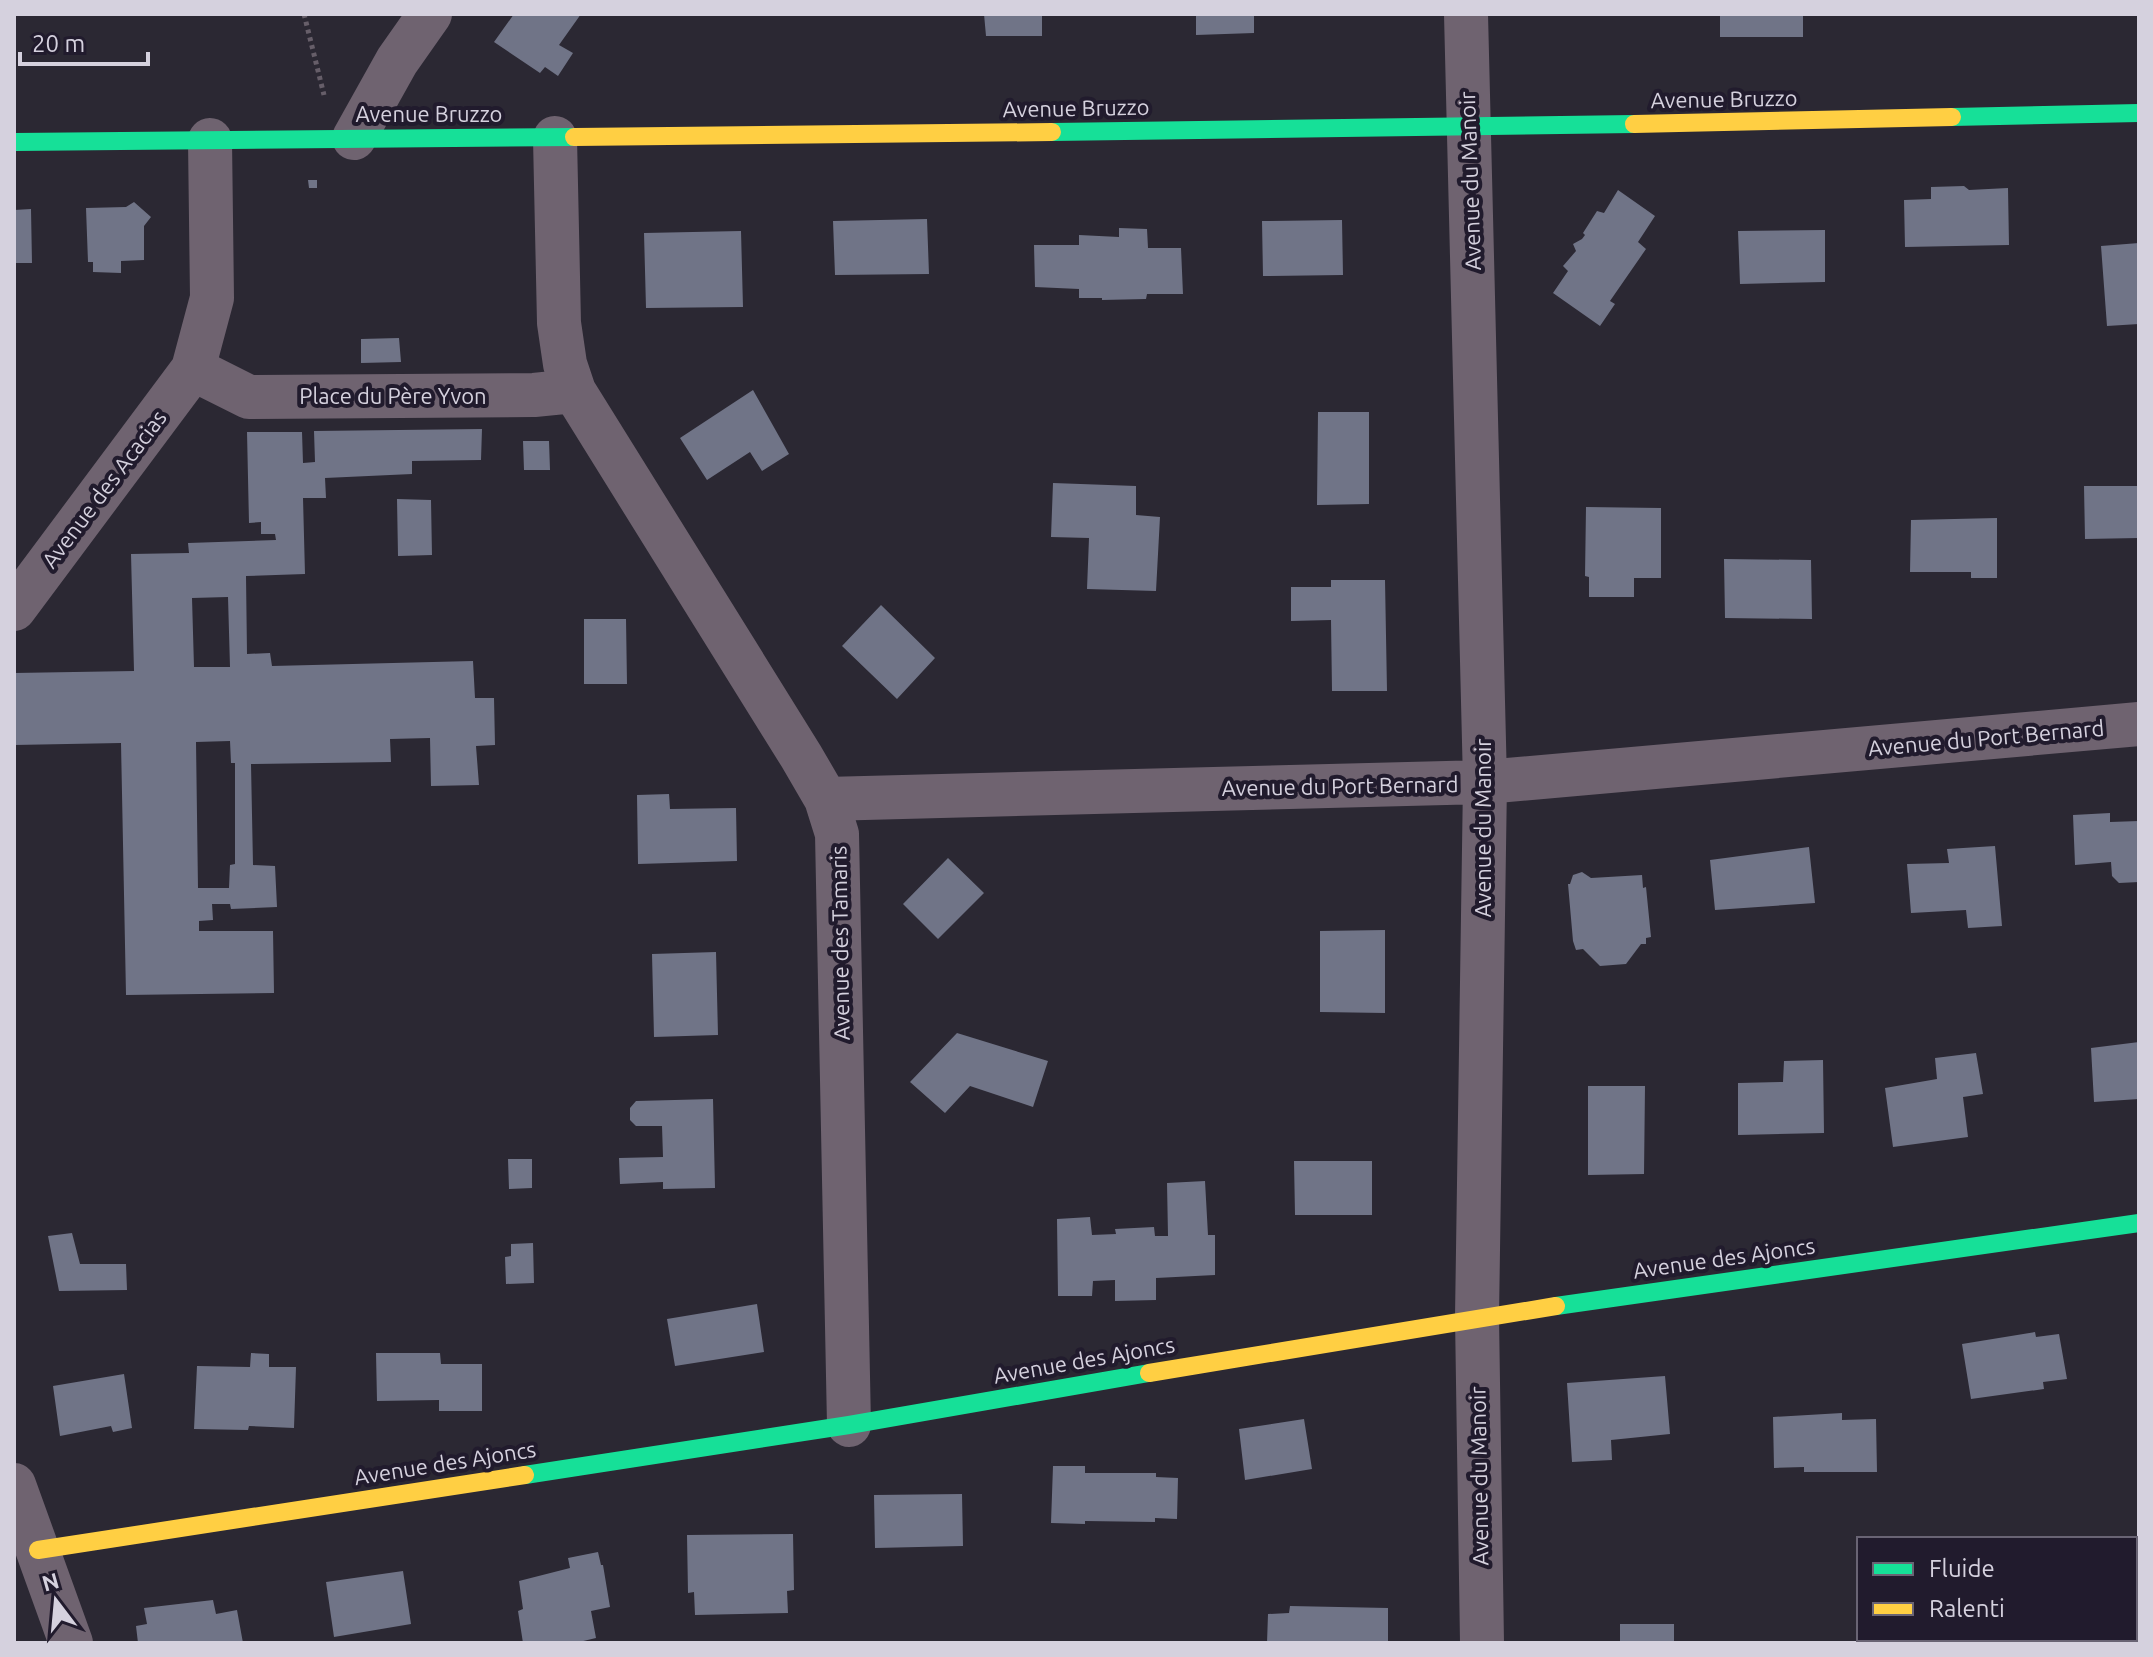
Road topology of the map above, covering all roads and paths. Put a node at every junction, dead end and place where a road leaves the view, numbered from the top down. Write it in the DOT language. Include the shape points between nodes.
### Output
graph roads {
  1 [pos="304,14"];
  2 [pos="430,14"];
  3 [pos="1466,14"];
  4 [pos="2139,113"];
  5 [pos="1468,128"];
  6 [pos="345,138"];
  7 [pos="555,138"];
  8 [pos="210,140"];
  9 [pos="14,142"];
  10 [pos="193,369"];
  11 [pos="574,391"];
  12 [pos="14,609"];
  13 [pos="2139,724"];
  14 [pos="1485,782"];
  15 [pos="826,799"];
  16 [pos="2139,1223"];
  17 [pos="1477,1317"];
  18 [pos="849,1425"];
  19 [pos="14,1485"];
  20 [pos="38,1550"];
  21 [pos="71,1643"];
  22 [pos="1482,1643"];
  1 -- 6 [label="path"];
  2 -- 6 [label="street"];
  3 -- 5 [label="street, Avenue du Manoir"];
  4 -- 5 [label="street, Avenue Bruzzo"];
  5 -- 7 [label="street, Avenue Bruzzo"];
  5 -- 14 [label="street, Avenue du Manoir"];
  6 -- 7 [label="street, Avenue Bruzzo"];
  6 -- 8 [label="street, Avenue Bruzzo"];
  7 -- 11 [label="street" via="559,323"];
  8 -- 9 [label="street, Avenue Bruzzo"];
  8 -- 10 [label="street" via="212,298"];
  10 -- 11 [label="street, Place du Père Yvon" via="249,397"];
  10 -- 12 [label="street, Avenue des Acacias"];
  11 -- 15 [label="street, Avenue des Tamaris"];
  13 -- 14 [label="street, Avenue du Port Bernard"];
  14 -- 15 [label="street, Avenue du Port Bernard"];
  14 -- 17 [label="street, Avenue du Manoir"];
  15 -- 18 [label="street, Avenue des Tamaris" via="837,834"];
  16 -- 17 [label="street, Avenue des Ajoncs"];
  17 -- 18 [label="street, Avenue des Ajoncs"];
  17 -- 22 [label="street, Avenue du Manoir"];
  18 -- 20 [label="street, Avenue des Ajoncs"];
  19 -- 20 [label="street"];
  20 -- 21 [label="street"];
}
